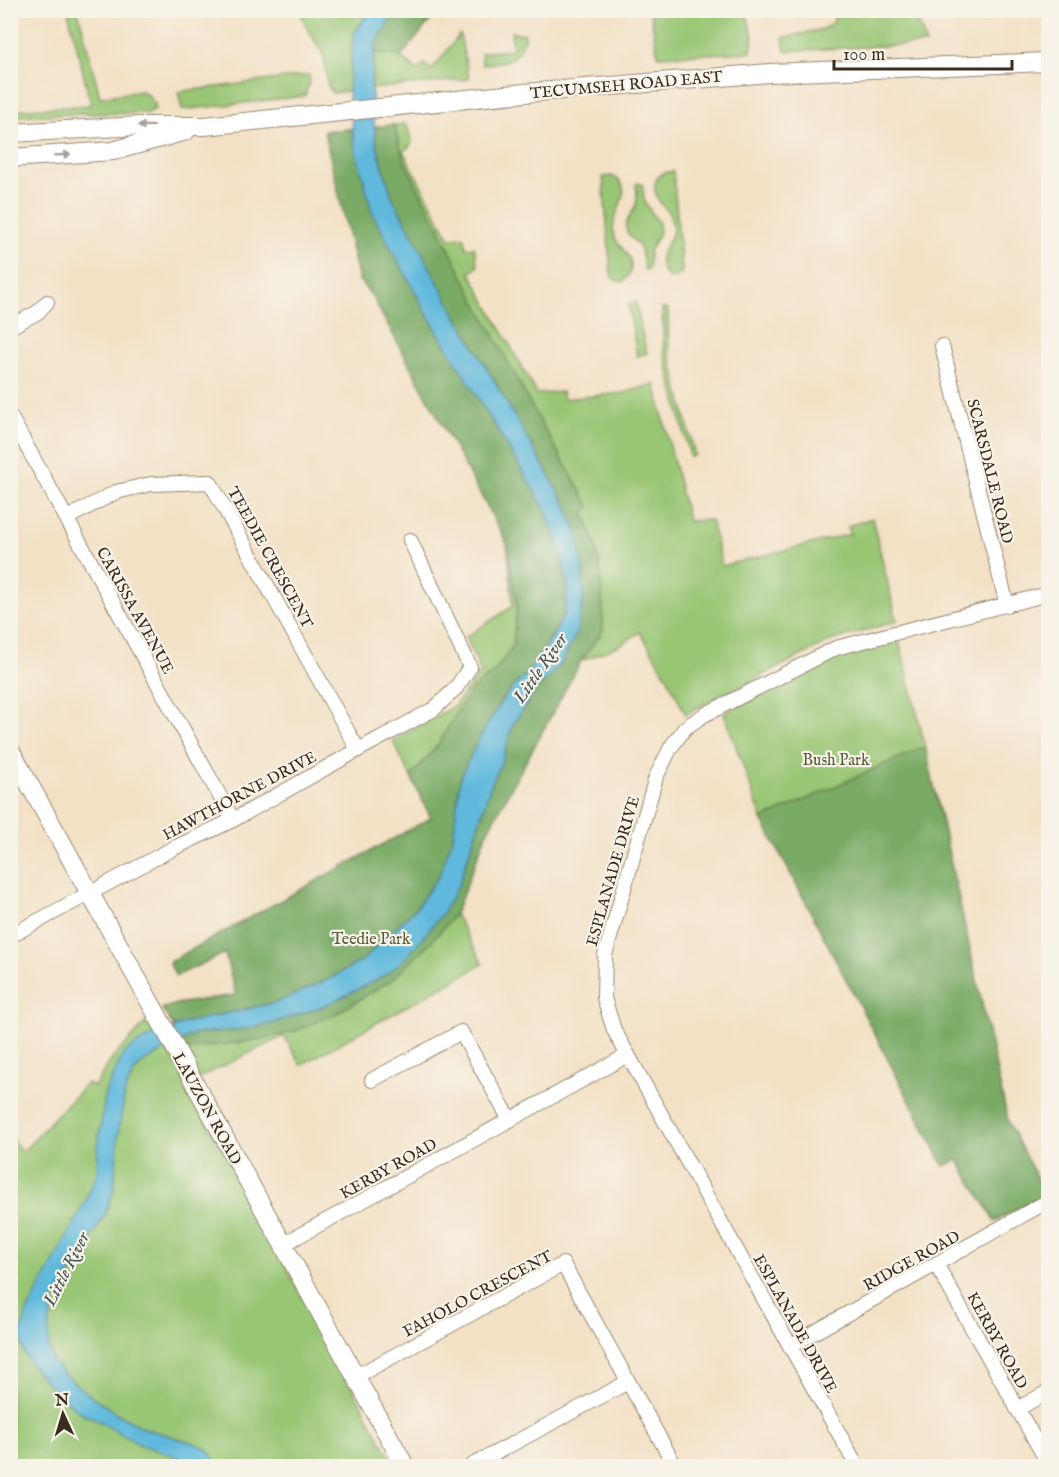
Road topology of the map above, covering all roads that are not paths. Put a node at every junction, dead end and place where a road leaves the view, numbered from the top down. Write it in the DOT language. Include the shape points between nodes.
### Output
graph roads {
  1 [pos="1048,62"];
  2 [pos="205,126"];
  3 [pos="10,133"];
  4 [pos="10,158"];
  5 [pos="47,302"];
  6 [pos="10,327"];
  7 [pos="942,346"];
  8 [pos="10,416"];
  9 [pos="67,518"];
  10 [pos="410,540"];
  11 [pos="1048,594"];
  12 [pos="1007,605"];
  13 [pos="10,750"];
  14 [pos="358,750"];
  15 [pos="233,820"];
  16 [pos="90,892"];
  17 [pos="10,936"];
  18 [pos="628,1055"];
  19 [pos="372,1080"];
  20 [pos="510,1120"];
  21 [pos="1048,1201"];
  22 [pos="282,1245"];
  23 [pos="936,1264"];
  24 [pos="790,1346"];
  25 [pos="355,1377"];
  26 [pos="628,1382"];
  27 [pos="1048,1392"];
  28 [pos="1017,1409"];
  29 [pos="1048,1463"];
  30 [pos="405,1467"];
  31 [pos="471,1467"];
  32 [pos="675,1467"];
  33 [pos="856,1467"];
  1 -- 2 [label="main road, TECUMSEH ROAD EAST" via="736,75"];
  2 -- 3 [label="main road, TECUMSEH ROAD EAST, one-way"];
  4 -- 2 [label="main road, TECUMSEH ROAD EAST, one-way" via="113,151"];
  5 -- 6 [label="street" via="38,312"];
  7 -- 12 [label="street, SCARSDALE ROAD"];
  8 -- 9 [label="street, CARISSA AVENUE"];
  9 -- 14 [label="street, TEEDIE CRESCENT" via="116,492 151,484 210,482"];
  9 -- 15 [label="street, CARISSA AVENUE"];
  10 -- 14 [label="street, HAWTHORNE DRIVE" via="470,667 456,688 434,709"];
  11 -- 12 [label="street, ESPLANADE DRIVE"];
  12 -- 18 [label="street, ESPLANADE DRIVE" via="836,648 685,728 656,777 605,955 604,998 614,1030"];
  13 -- 16 [label="main road, LAUZON ROAD"];
  14 -- 15 [label="street, HAWTHORNE DRIVE"];
  15 -- 16 [label="street, HAWTHORNE DRIVE"];
  16 -- 17 [label="street, HAWTHORNE DRIVE"];
  16 -- 22 [label="main road, LAUZON ROAD"];
  18 -- 20 [label="street, KERBY ROAD"];
  18 -- 24 [label="street, ESPLANADE DRIVE"];
  19 -- 20 [label="street" via="461,1032"];
  20 -- 22 [label="street, KERBY ROAD"];
  21 -- 23 [label="street, RIDGE ROAD"];
  22 -- 25 [label="main road, LAUZON ROAD"];
  23 -- 24 [label="street, RIDGE ROAD"];
  23 -- 28 [label="street, KERBY ROAD"];
  24 -- 33 [label="street, ESPLANADE DRIVE"];
  25 -- 26 [label="street, FAHOLO CRESCENT" via="563,1264"];
  25 -- 30 [label="main road, LAUZON ROAD"];
  26 -- 31 [label="street"];
  26 -- 32 [label="street"];
  27 -- 28 [label="street"];
  28 -- 29 [label="street, KERBY ROAD"];
}
